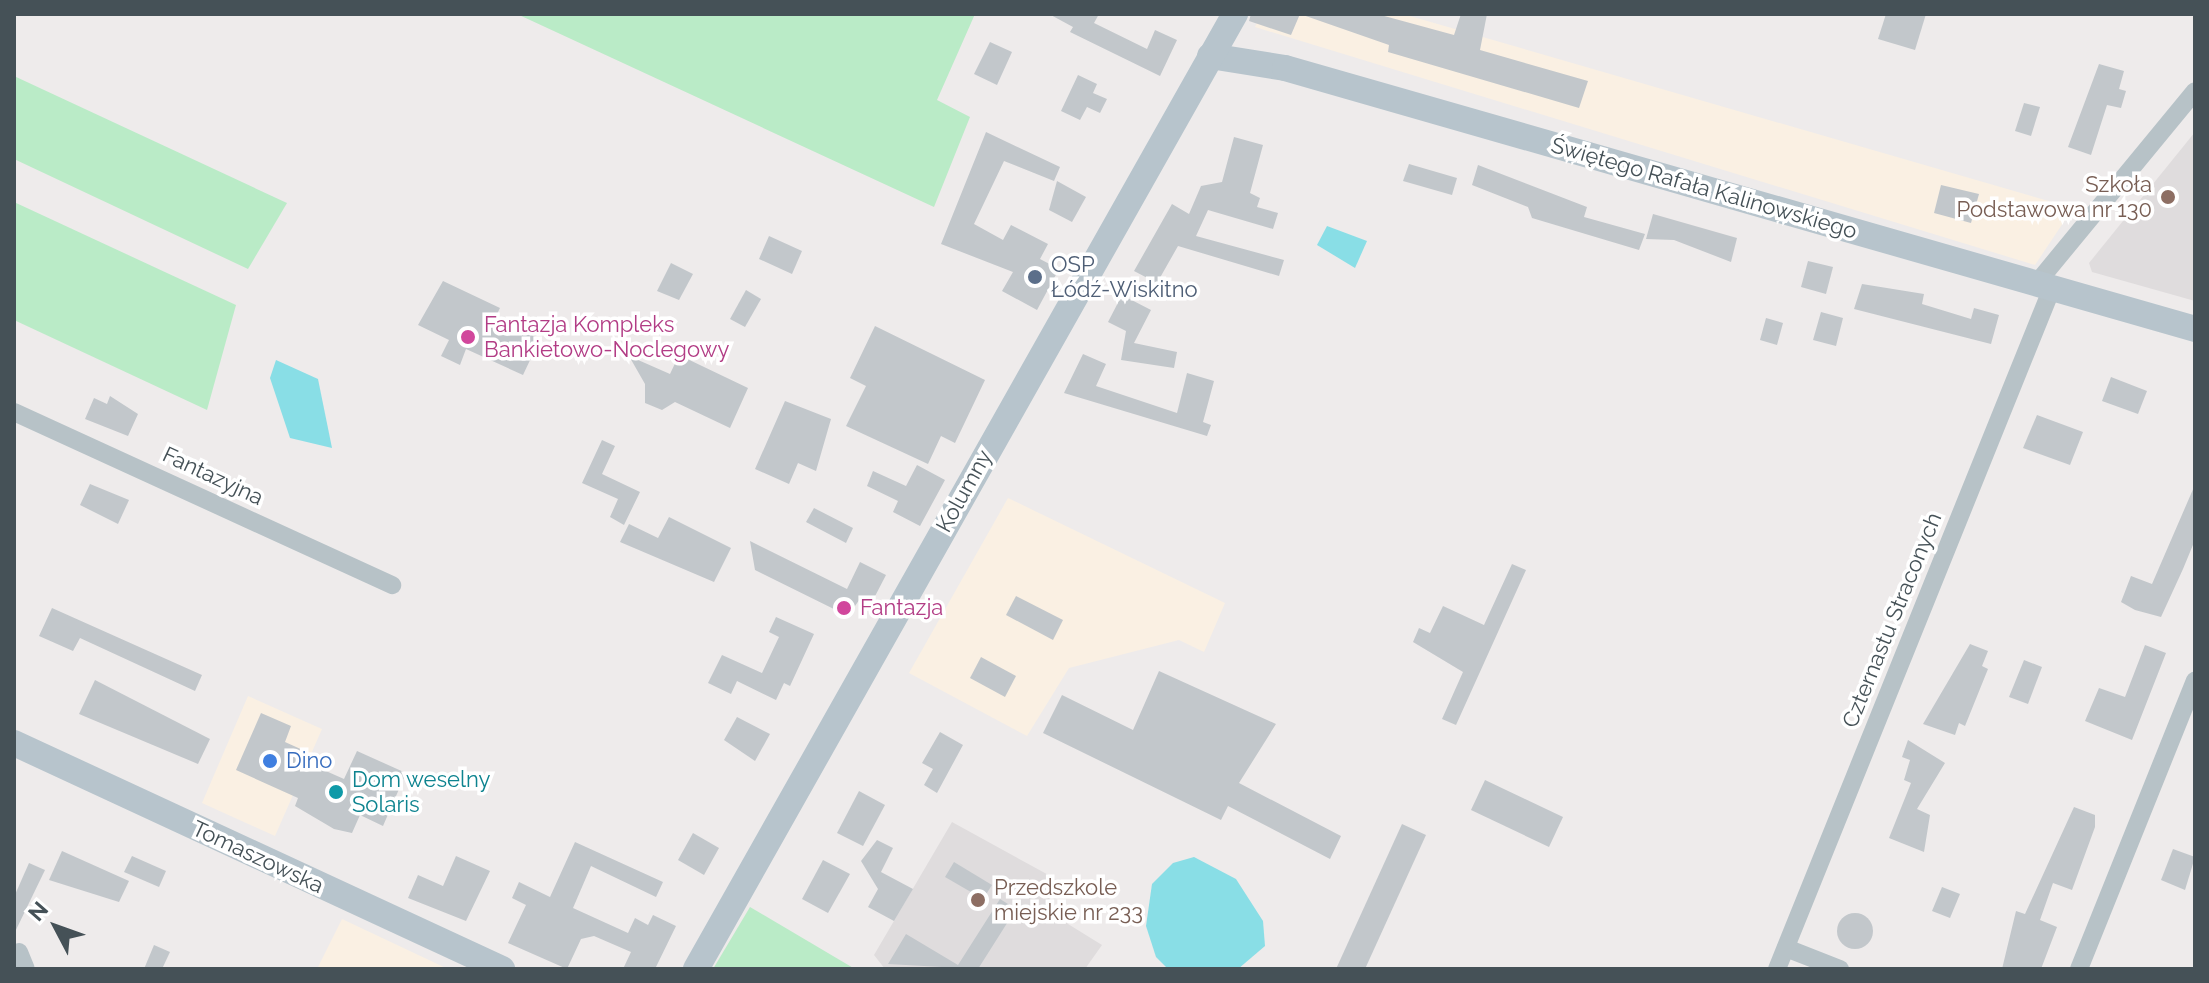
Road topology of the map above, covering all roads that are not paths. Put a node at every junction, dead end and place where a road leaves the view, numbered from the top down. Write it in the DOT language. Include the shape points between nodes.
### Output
graph roads {
  1 [pos="1235,14"];
  2 [pos="1210,56"];
  3 [pos="2195,91"];
  4 [pos="2044,286"];
  5 [pos="2195,329"];
  6 [pos="14,412"];
  7 [pos="392,585"];
  8 [pos="2195,680"];
  9 [pos="14,743"];
  10 [pos="1786,948"];
  11 [pos="502,969"];
  12 [pos="696,969"];
  13 [pos="1777,969"];
  14 [pos="1840,969"];
  15 [pos="2079,969"];
  1 -- 2 [label="street, Kolumny"];
  2 -- 4 [label="street, Świętego Rafała Kalinowskiego" via="1300,72"];
  2 -- 12 [label="street, Kolumny"];
  3 -- 4 [label="street, Czternastu Straconych"];
  4 -- 5 [label="street, Świętego Rafała Kalinowskiego"];
  4 -- 10 [label="street, Czternastu Straconych"];
  6 -- 7 [label="street, Fantazyjna"];
  8 -- 15 [label="street"];
  9 -- 11 [label="street, Tomaszowska"];
  10 -- 13 [label="street, Czternastu Straconych"];
  10 -- 14 [label="street"];
}
